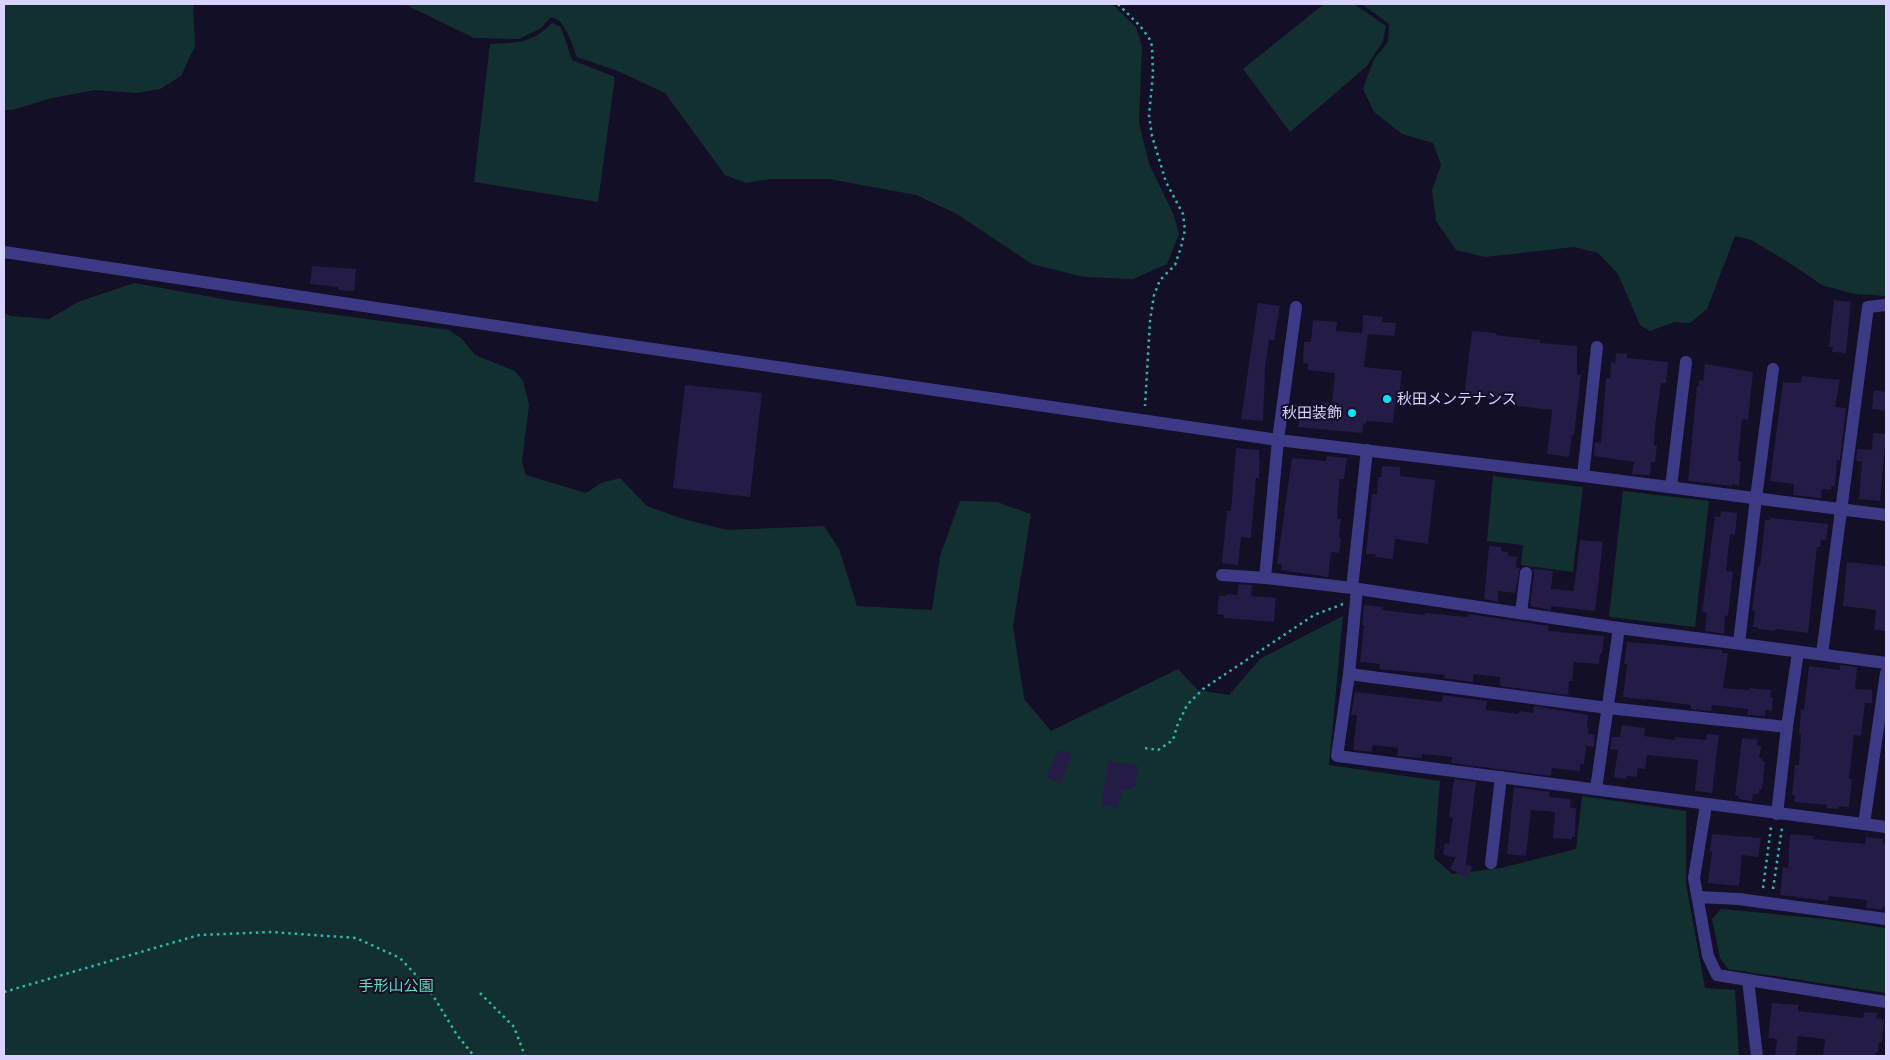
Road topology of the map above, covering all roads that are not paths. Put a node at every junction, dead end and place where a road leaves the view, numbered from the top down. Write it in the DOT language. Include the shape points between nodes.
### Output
graph roads {
  1 [pos="4,252"];
  2 [pos="1886,305"];
  3 [pos="1296,307"];
  4 [pos="1597,347"];
  5 [pos="1686,362"];
  6 [pos="1773,369"];
  7 [pos="1278,440"];
  8 [pos="1368,450"];
  9 [pos="1583,476"];
  10 [pos="1671,487"];
  11 [pos="1756,498"];
  12 [pos="1841,509"];
  13 [pos="1886,515"];
  14 [pos="1526,573"];
  15 [pos="1222,575"];
  16 [pos="1266,578"];
  17 [pos="1355,592"];
  18 [pos="1521,614"];
  19 [pos="1619,628"];
  20 [pos="1739,643"];
  21 [pos="1798,652"];
  22 [pos="1822,654"];
  23 [pos="1886,663"];
  24 [pos="1886,673"];
  25 [pos="1349,674"];
  26 [pos="1608,708"];
  27 [pos="1787,727"];
  28 [pos="1501,777"];
  29 [pos="1596,790"];
  30 [pos="1706,805"];
  31 [pos="1778,814"];
  32 [pos="1864,824"];
  33 [pos="1886,828"];
  34 [pos="1491,863"];
  35 [pos="1698,896"];
  36 [pos="1886,919"];
  37 [pos="1748,980"];
  38 [pos="1886,1002"];
  39 [pos="1758,1056"];
  1 -- 7 [label="street"];
  2 -- 12 [label="street" via="1868,307"];
  3 -- 7 [label="street"];
  4 -- 9 [label="street"];
  5 -- 10 [label="street"];
  6 -- 11 [label="street"];
  7 -- 8 [label="street"];
  7 -- 16 [label="street"];
  8 -- 9 [label="street"];
  8 -- 17 [label="street"];
  9 -- 10 [label="street"];
  10 -- 11 [label="street"];
  11 -- 12 [label="street"];
  11 -- 20 [label="street"];
  12 -- 13 [label="street"];
  12 -- 22 [label="street"];
  14 -- 18 [label="street"];
  15 -- 16 [label="street"];
  16 -- 17 [label="street"];
  17 -- 18 [label="street"];
  17 -- 25 [label="street"];
  18 -- 19 [label="street"];
  19 -- 20 [label="street"];
  19 -- 26 [label="street"];
  20 -- 21 [label="street"];
  21 -- 22 [label="street"];
  21 -- 27 [label="street"];
  22 -- 23 [label="street"];
  24 -- 32 [label="street"];
  25 -- 26 [label="street"];
  25 -- 28 [label="street" via="1337,756"];
  26 -- 27 [label="street"];
  26 -- 29 [label="street"];
  27 -- 31 [label="street"];
  28 -- 29 [label="street"];
  28 -- 34 [label="street"];
  29 -- 30 [label="street"];
  30 -- 31 [label="street"];
  30 -- 35 [label="street" via="1694,878"];
  31 -- 32 [label="street"];
  32 -- 33 [label="street"];
  35 -- 36 [label="street"];
  35 -- 37 [label="street" via="1708,956 1717,975"];
  37 -- 38 [label="street"];
  37 -- 39 [label="street"];
}
